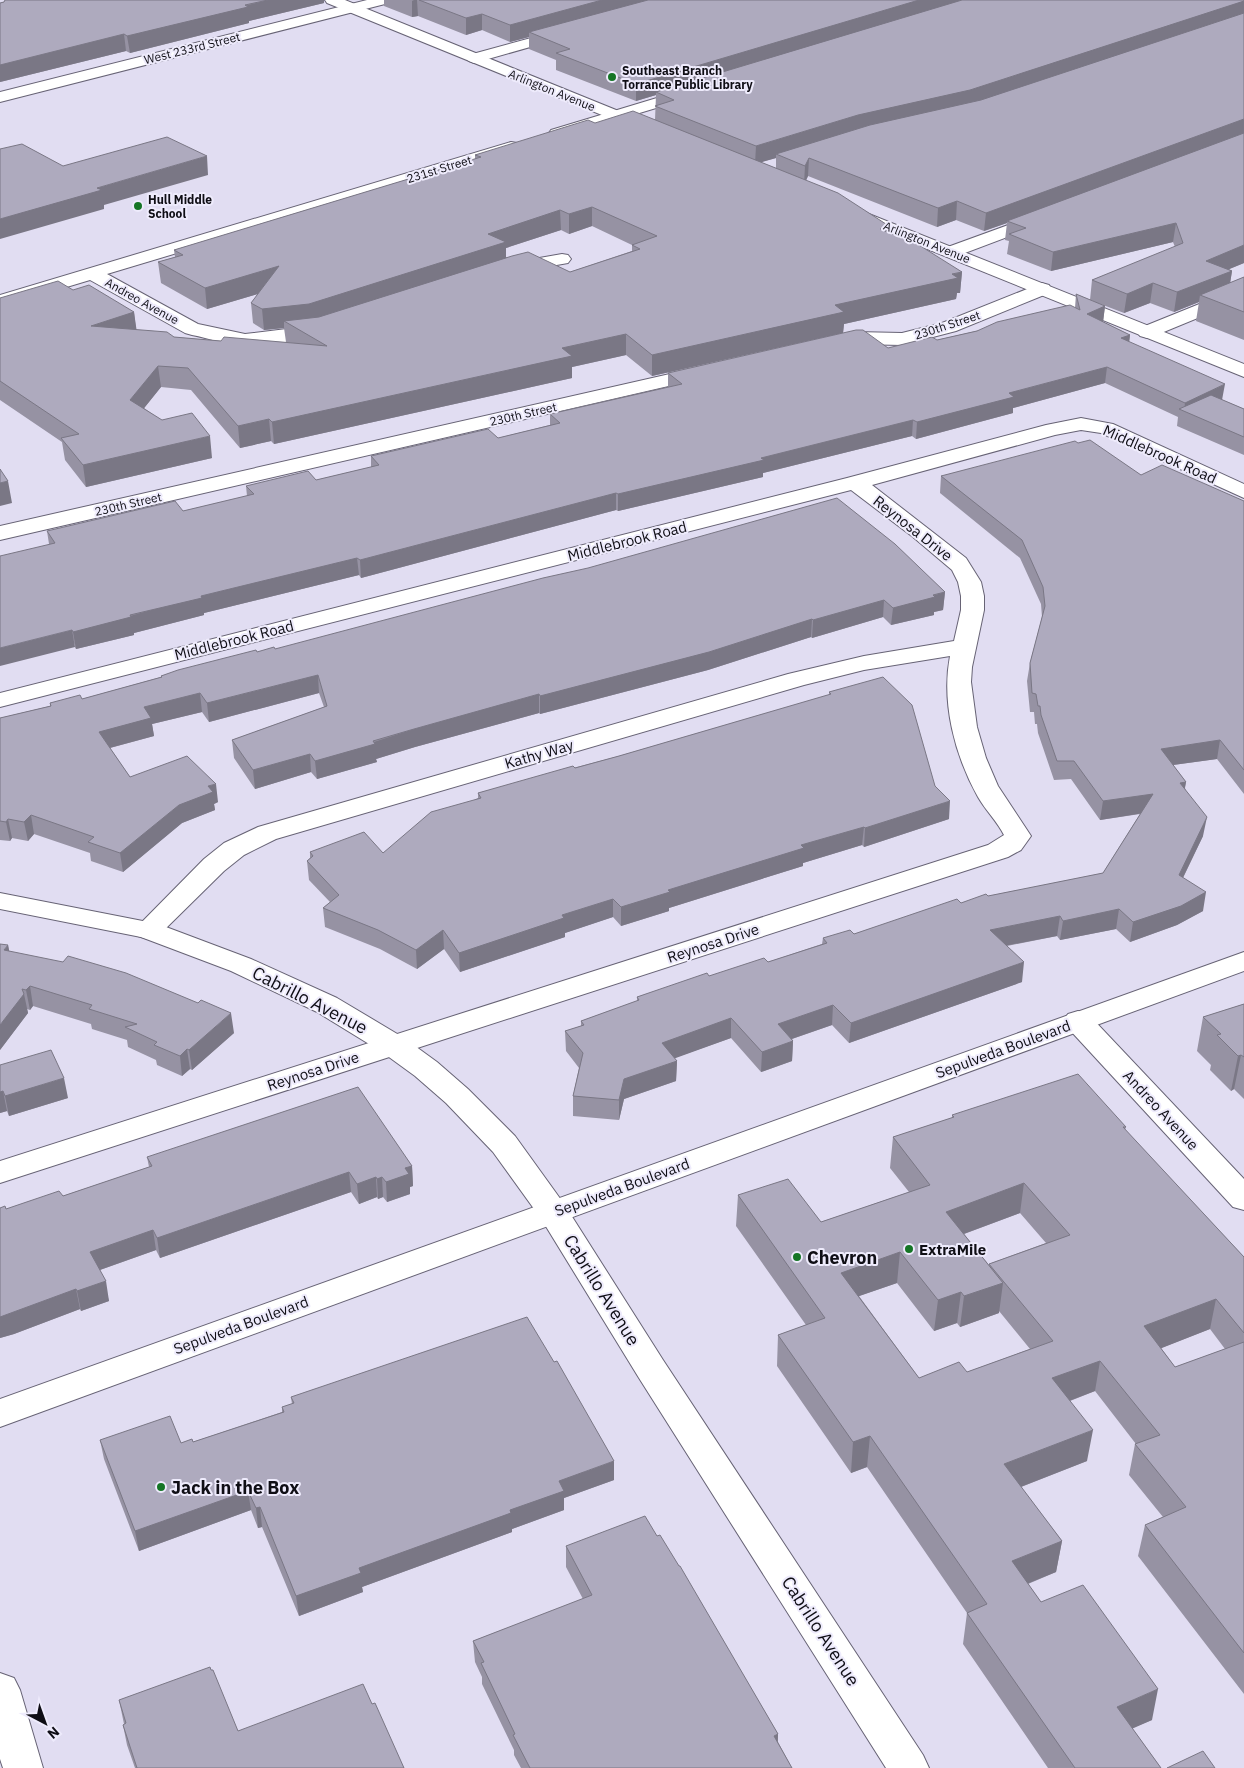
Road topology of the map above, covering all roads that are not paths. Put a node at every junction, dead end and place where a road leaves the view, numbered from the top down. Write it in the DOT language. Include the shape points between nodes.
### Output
graph roads {
  1 [pos="332,0"];
  2 [pos="384,0"];
  3 [pos="352,8"];
  4 [pos="578,29"];
  5 [pos="474,58"];
  6 [pos="701,90"];
  7 [pos="0,97"];
  8 [pos="616,116"];
  9 [pos="665,135"];
  10 [pos="542,138"];
  11 [pos="523,143"];
  12 [pos="835,205"];
  13 [pos="1058,212"];
  14 [pos="951,252"];
  15 [pos="562,259"];
  16 [pos="93,274"];
  17 [pos="490,275"];
  18 [pos="1042,289"];
  19 [pos="1244,292"];
  20 [pos="0,301"];
  21 [pos="341,323"];
  22 [pos="1147,332"];
  23 [pos="816,347"];
  24 [pos="728,367"];
  25 [pos="1244,371"];
  26 [pos="855,483"];
  27 [pos="1244,492"];
  28 [pos="0,534"];
  29 [pos="963,647"];
  30 [pos="0,700"];
  31 [pos="0,901"];
  32 [pos="148,930"];
  33 [pos="1244,961"];
  34 [pos="1078,1021"];
  35 [pos="393,1045"];
  36 [pos="0,1172"];
  37 [pos="1244,1199"];
  38 [pos="553,1212"];
  39 [pos="0,1413"];
  40 [pos="0,1690"];
  41 [pos="23,1768"];
  42 [pos="909,1768"];
  1 -- 3 [label="street, Arlington Avenue"];
  2 -- 3 [label="street, West 233rd Street"];
  3 -- 5 [label="street, Arlington Avenue"];
  3 -- 7 [label="street, West 233rd Street"];
  4 -- 5 [label="street"];
  5 -- 8 [label="street, Arlington Avenue"];
  6 -- 8 [label="street"];
  8 -- 9 [label="street, Arlington Avenue"];
  8 -- 10 [label="street"];
  11 -- 16 [label="street, 231st Street"];
  12 -- 14 [label="street, Arlington Avenue"];
  13 -- 14 [label="street"];
  14 -- 18 [label="street, Arlington Avenue"];
  15 -- 17 [label="street"];
  16 -- 20 [label="street, 231st Street"];
  16 -- 21 [label="street, Andreo Avenue" via="192,329 245,340 313,332"];
  18 -- 22 [label="street, Arlington Avenue"];
  18 -- 23 [label="street, 230th Street" via="949,327 902,339 855,338"];
  19 -- 22 [label="street"];
  22 -- 25 [label="street, Arlington Avenue"];
  24 -- 28 [label="street, 230th Street"];
  26 -- 27 [label="street, Middlebrook Road" via="1081,424 1106,428"];
  26 -- 29 [label="street, Reynosa Drive" via="961,567 971,587 974,608"];
  26 -- 30 [label="street, Middlebrook Road"];
  29 -- 32 [label="street, Kathy Way" via="864,663 797,679 267,833 234,849 214,865"];
  29 -- 35 [label="street, Reynosa Drive" via="959,681 962,718 991,799 1018,836 1011,844 998,851"];
  31 -- 32 [label="street, Cabrillo Avenue"];
  32 -- 35 [label="street, Cabrillo Avenue" via="241,965 327,1005"];
  33 -- 34 [label="street, Sepulveda Boulevard"];
  34 -- 37 [label="street, Andreo Avenue"];
  34 -- 38 [label="street, Sepulveda Boulevard"];
  35 -- 36 [label="street, Reynosa Drive"];
  35 -- 38 [label="street, Cabrillo Avenue" via="457,1096 504,1144"];
  38 -- 39 [label="street, Sepulveda Boulevard"];
  38 -- 42 [label="street, Cabrillo Avenue"];
  40 -- 41 [label="street"];
}
